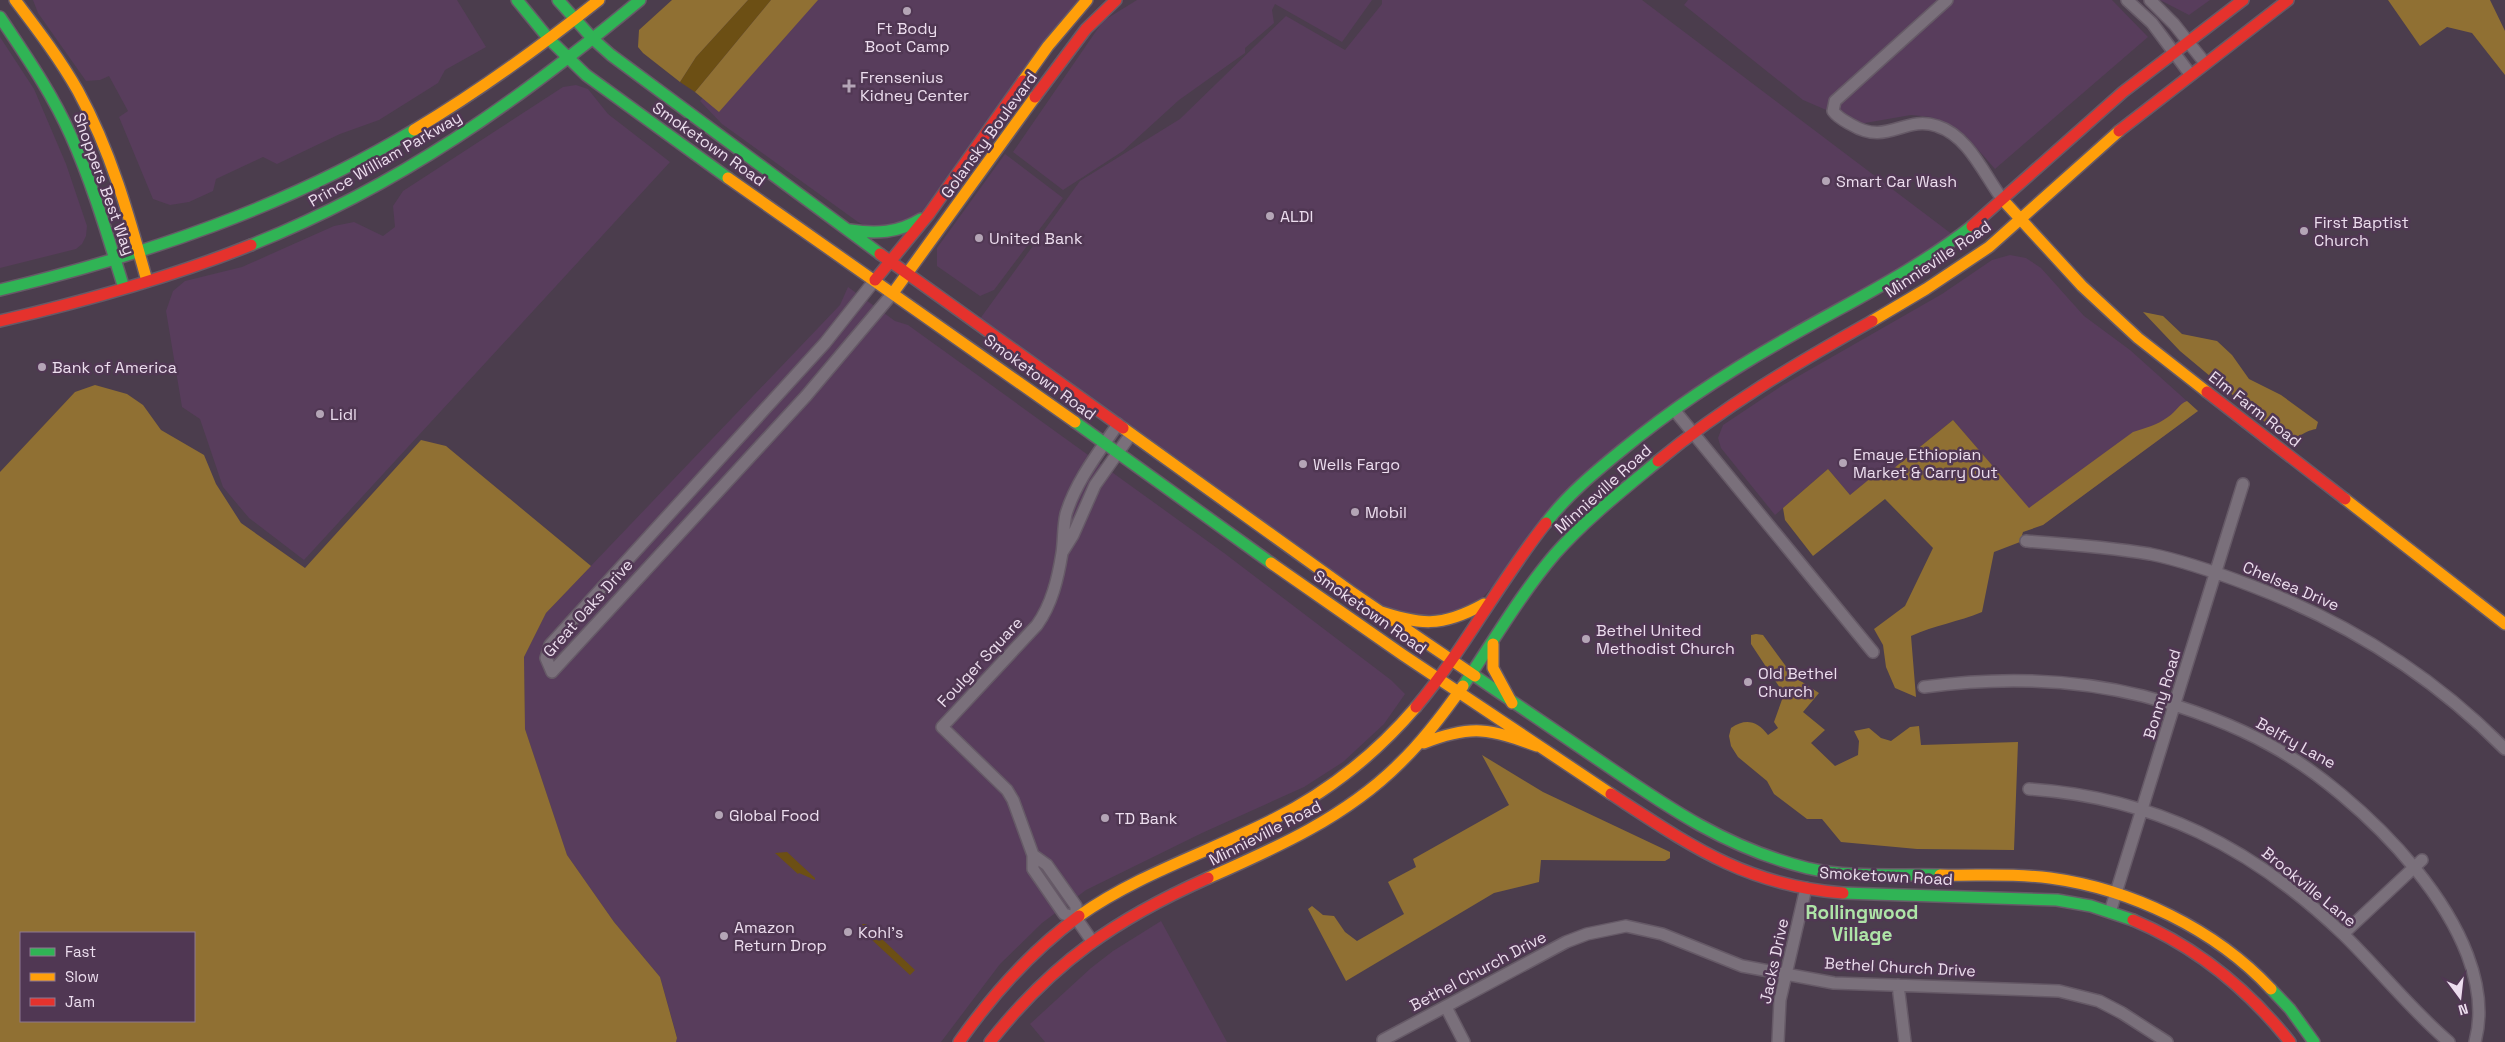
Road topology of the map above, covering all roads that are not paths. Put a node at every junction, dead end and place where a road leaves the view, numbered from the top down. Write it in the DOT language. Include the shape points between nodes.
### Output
graph roads {
  1 [pos="15,0"];
  2 [pos="517,0"];
  3 [pos="558,0"];
  4 [pos="599,0"];
  5 [pos="640,0"];
  6 [pos="1087,0"];
  7 [pos="1947,0"];
  8 [pos="2127,0"];
  9 [pos="2150,0"];
  10 [pos="2243,0"];
  11 [pos="2288,0"];
  12 [pos="1110,2"];
  13 [pos="0,17"];
  14 [pos="574,20"];
  15 [pos="549,39"];
  16 [pos="593,39"];
  17 [pos="2188,42"];
  18 [pos="2174,53"];
  19 [pos="568,58"];
  20 [pos="2204,63"];
  21 [pos="2190,74"];
  22 [pos="2003,200"];
  23 [pos="929,214"];
  24 [pos="2021,219"];
  25 [pos="846,229"];
  26 [pos="139,252"];
  27 [pos="115,260"];
  28 [pos="891,261"];
  29 [pos="908,274"];
  30 [pos="875,280"];
  31 [pos="147,281"];
  32 [pos="124,288"];
  33 [pos="0,290"];
  34 [pos="893,292"];
  35 [pos="0,320"];
  36 [pos="1675,411"];
  37 [pos="1118,424"];
  38 [pos="1694,432"];
  39 [pos="1131,434"];
  40 [pos="1104,444"];
  41 [pos="1117,453"];
  42 [pos="2243,484"];
  43 [pos="2026,541"];
  44 [pos="1062,552"];
  45 [pos="2217,572"];
  46 [pos="1489,601"];
  47 [pos="1375,610"];
  48 [pos="2505,624"];
  49 [pos="1494,641"];
  50 [pos="1873,652"];
  51 [pos="1450,661"];
  52 [pos="1470,675"];
  53 [pos="1438,679"];
  54 [pos="1924,687"];
  55 [pos="1459,693"];
  56 [pos="1512,703"];
  57 [pos="2175,706"];
  58 [pos="1419,746"];
  59 [pos="1537,746"];
  60 [pos="2505,749"];
  61 [pos="2029,789"];
  62 [pos="2143,809"];
  63 [pos="1806,888"];
  64 [pos="2116,893"];
  65 [pos="2110,912"];
  66 [pos="1076,918"];
  67 [pos="2343,934"];
  68 [pos="1092,941"];
  69 [pos="1786,974"];
  70 [pos="1898,985"];
  71 [pos="1446,1007"];
  72 [pos="2490,1012"];
  73 [pos="1383,1040"];
  74 [pos="959,1042"];
  75 [pos="990,1042"];
  76 [pos="1464,1042"];
  77 [pos="1778,1042"];
  78 [pos="1905,1042"];
  79 [pos="2168,1042"];
  80 [pos="2290,1042"];
  81 [pos="2314,1042"];
  82 [pos="2449,1042"];
  83 [pos="2475,1042"];
  1 -- 26 [label="main road, Shoppers Best Way" via="85,104 111,163"];
  2 -- 15 [label="main road, Smoketown Road"];
  3 -- 14 [label="main road, Smoketown Road"];
  4 -- 14 [label="main road, Prince William Parkway"];
  5 -- 16 [label="main road, Prince William Parkway"];
  6 -- 23 [label="main road, Golansky Boulevard" via="1048,46"];
  7 -- 22 [label="street" via="1835,101 1834,111 1837,116 1869,133 1913,125 1938,126 1960,140"];
  8 -- 18 [label="street" via="2152,23"];
  9 -- 17 [label="street"];
  10 -- 17 [label="main road, Minnieville Road"];
  11 -- 20 [label="main road, Minnieville Road"];
  12 -- 29 [label="main road, Golansky Boulevard" via="1064,58"];
  13 -- 27 [label="main road, Shoppers Best Way" via="62,116 87,176"];
  14 -- 15 [label="main road, Prince William Parkway"];
  14 -- 16 [label="main road, Smoketown Road"];
  15 -- 19 [label="main road, Smoketown Road"];
  15 -- 26 [label="main road, Prince William Parkway" via="435,118 344,168 256,209"];
  16 -- 19 [label="main road, Prince William Parkway"];
  16 -- 25 [label="main road, Smoketown Road"];
  17 -- 18 [label="main road, Minnieville Road"];
  17 -- 20 [label="street"];
  18 -- 21 [label="street"];
  18 -- 22 [label="main road, Minnieville Road" via="2083,126"];
  19 -- 30 [label="main road, Smoketown Road" via="674,140"];
  19 -- 31 [label="main road, Prince William Parkway" via="478,124 365,193 244,249"];
  20 -- 21 [label="main road, Minnieville Road"];
  21 -- 24 [label="main road, Minnieville Road" via="2089,157"];
  22 -- 24 [label="main road, Elm Farm Road"];
  22 -- 36 [label="main road, Minnieville Road" via="1923,260 1762,353"];
  23 -- 25 [label="main road" via="894,231 876,233"];
  23 -- 28 [label="main road, Golansky Boulevard"];
  24 -- 38 [label="main road, Minnieville Road" via="1992,245 1934,285 1776,376"];
  24 -- 48 [label="main road, Elm Farm Road" via="2082,286 2138,338"];
  25 -- 28 [label="main road, Smoketown Road"];
  26 -- 27 [label="main road, Prince William Parkway"];
  26 -- 31 [label="main road, Shoppers Best Way"];
  27 -- 32 [label="main road, Shoppers Best Way"];
  27 -- 33 [label="main road, Prince William Parkway"];
  28 -- 29 [label="main road, Smoketown Road"];
  28 -- 30 [label="main road, Golansky Boulevard"];
  29 -- 34 [label="main road, Golansky Boulevard"];
  29 -- 37 [label="main road, Smoketown Road"];
  30 -- 34 [label="main road, Smoketown Road"];
  30 -- 34 [label="street, Great Oaks Drive" via="825,343 550,645 546,658 552,672 806,396"];
  31 -- 32 [label="main road, Prince William Parkway"];
  32 -- 35 [label="main road, Prince William Parkway"];
  34 -- 40 [label="main road, Smoketown Road"];
  36 -- 38 [label="street"];
  36 -- 46 [label="main road, Minnieville Road" via="1606,462 1576,490 1535,537"];
  37 -- 39 [label="main road, Smoketown Road"];
  37 -- 40 [label="street, Foulger Square"];
  38 -- 49 [label="main road, Minnieville Road" via="1630,484 1562,547"];
  38 -- 50 [label="street"];
  39 -- 41 [label="street, Foulger Square"];
  39 -- 47 [label="main road, Smoketown Road"];
  40 -- 41 [label="main road, Smoketown Road"];
  40 -- 44 [label="street, Foulger Square" via="1068,508"];
  41 -- 44 [label="street, Foulger Square" via="1095,485"];
  41 -- 53 [label="main road, Smoketown Road"];
  42 -- 45 [label="street, Bonny Road"];
  43 -- 45 [label="street, Chelsea Drive" via="2151,555"];
  44 -- 66 [label="street, Foulger Square" via="1051,600 1037,625 942,727 1007,790 1033,855 1033,869 1040,882 1064,914"];
  45 -- 57 [label="street, Bonny Road"];
  45 -- 60 [label="street, Chelsea Drive" via="2316,613 2389,653 2448,696"];
  46 -- 47 [label="main road" via="1466,615 1440,624 1416,623"];
  46 -- 51 [label="main road, Minnieville Road"];
  47 -- 51 [label="main road, Smoketown Road"];
  49 -- 52 [label="main road, Minnieville Road"];
  49 -- 56 [label="main road" via="1491,654 1494,672"];
  51 -- 52 [label="main road, Smoketown Road"];
  51 -- 53 [label="main road, Minnieville Road"];
  52 -- 55 [label="main road, Minnieville Road"];
  52 -- 56 [label="main road, Smoketown Road"];
  53 -- 55 [label="main road, Smoketown Road"];
  53 -- 66 [label="main road, Minnieville Road" via="1388,740 1356,769 1314,799 1240,837 1130,886"];
  54 -- 57 [label="street, Belfry Lane" via="1991,680 2049,681 2116,690"];
  55 -- 58 [label="main road, Minnieville Road"];
  55 -- 59 [label="main road, Smoketown Road"];
  56 -- 64 [label="main road, Smoketown Road" via="1690,822 1725,840 1775,859 1817,870 1847,873 2049,878"];
  57 -- 62 [label="street, Bonny Road"];
  57 -- 67 [label="street, Belfry Lane" via="2230,725 2317,772 2354,799 2425,864"];
  58 -- 59 [label="main road" via="1449,732 1477,728"];
  58 -- 68 [label="main road, Minnieville Road" via="1371,791 1315,829 1147,908"];
  59 -- 63 [label="main road, Smoketown Road" via="1711,857 1752,875"];
  61 -- 62 [label="street, Brookville Lane" via="2086,795"];
  62 -- 64 [label="street, Bonny Road"];
  62 -- 67 [label="street, Brookville Lane" via="2197,830 2256,864 2284,883"];
  63 -- 65 [label="main road, Smoketown Road" via="1861,895 2058,900"];
  63 -- 69 [label="street, Jacks Drive"];
  64 -- 65 [label="street, Bonny Road"];
  64 -- 81 [label="main road, Smoketown Road" via="2180,919 2220,944 2272,988"];
  65 -- 80 [label="main road, Smoketown Road" via="2164,935 2218,968 2255,1001"];
  66 -- 68 [label="street, Foulger Square"];
  66 -- 74 [label="main road, Minnieville Road" via="1004,982"];
  67 -- 82 [label="street, Brookville Lane" via="2392,988"];
  68 -- 75 [label="main road, Minnieville Road" via="1042,980"];
  69 -- 70 [label="street, Bethel Church Drive" via="1834,983"];
  69 -- 71 [label="street, Bethel Church Drive" via="1742,966 1662,934 1626,926 1566,942"];
  69 -- 77 [label="street, Jacks Drive" via="1780,1000"];
  70 -- 78 [label="street"];
  70 -- 79 [label="street, Bethel Church Drive" via="2059,991 2099,1002"];
  71 -- 73 [label="street, Bethel Church Drive"];
  71 -- 76 [label="street"];
  72 -- 83 [label="street"];
}
